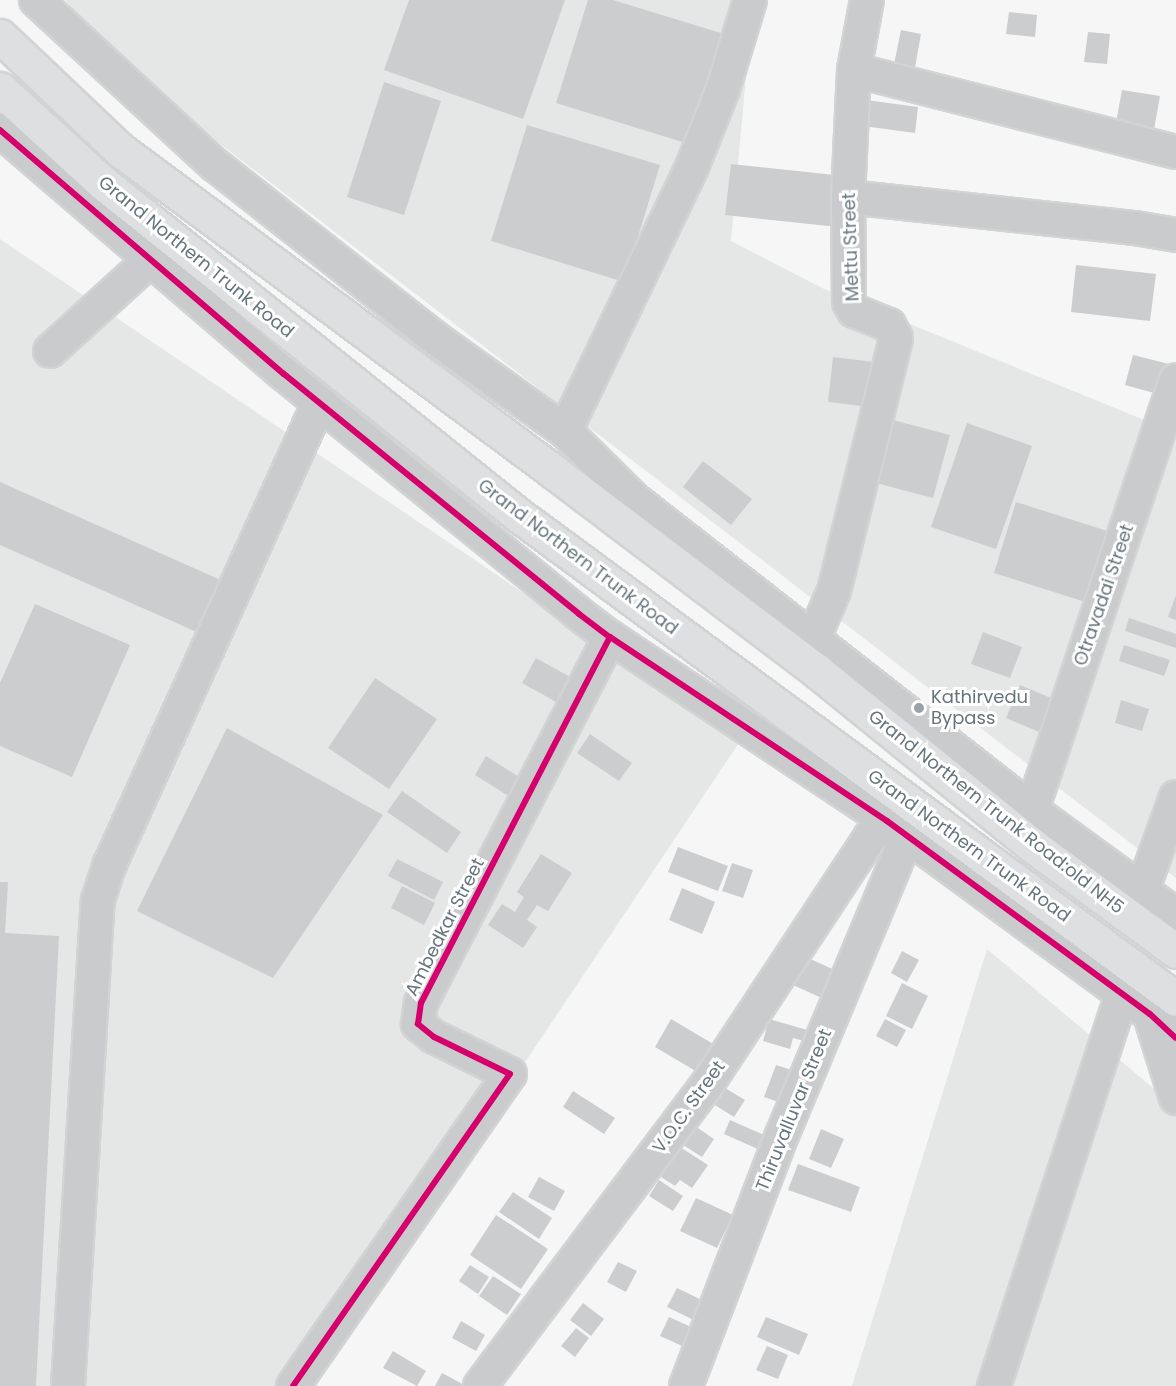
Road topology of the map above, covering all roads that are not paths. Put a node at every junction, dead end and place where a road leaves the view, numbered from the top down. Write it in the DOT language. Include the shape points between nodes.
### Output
graph roads {
  1 [pos="36,0"];
  2 [pos="750,0"];
  3 [pos="867,0"];
  4 [pos="0,36"];
  5 [pos="854,70"];
  6 [pos="0,89"];
  7 [pos="0,130"];
  8 [pos="1176,152"];
  9 [pos="848,197"];
  10 [pos="1176,235"];
  11 [pos="151,259"];
  12 [pos="50,351"];
  13 [pos="1176,380"];
  14 [pos="320,403"];
  15 [pos="565,430"];
  16 [pos="610,637"];
  17 [pos="814,637"];
  18 [pos="817,671"];
  19 [pos="1176,797"];
  20 [pos="1032,810"];
  21 [pos="897,828"];
  22 [pos="1142,891"];
  23 [pos="1176,915"];
  24 [pos="1176,951"];
  25 [pos="1122,994"];
  26 [pos="1163,1007"];
  27 [pos="1176,1038"];
  28 [pos="1176,1098"];
  29 [pos="68,1386"];
  30 [pos="292,1386"];
  31 [pos="480,1386"];
  32 [pos="686,1386"];
  33 [pos="994,1386"];
  1 -- 15 [label="street" via="215,165 435,338"];
  2 -- 15 [label="street" via="723,89 692,167"];
  3 -- 5 [label="street, Mettu Street"];
  4 -- 18 [label="highway, Grand Northern Trunk Road" via="119,148"];
  5 -- 8 [label="street"];
  5 -- 9 [label="street, Mettu Street"];
  6 -- 26 [label="highway, Grand Northern Trunk Road" via="103,183 517,514"];
  7 -- 11 [label="street"];
  9 -- 10 [label="street"];
  9 -- 17 [label="street, Mettu Street" via="850,306 854,312 889,325 896,338 834,591"];
  11 -- 12 [label="street"];
  11 -- 14 [label="street"];
  13 -- 20 [label="street, Otravadai Street"];
  14 -- 16 [label="street"];
  14 -- 29 [label="street" via="110,864 98,900"];
  15 -- 17 [label="street" via="635,500"];
  16 -- 21 [label="street"];
  16 -- 30 [label="street, Ambedkar Street" via="421,1003 418,1024 435,1037 510,1074"];
  17 -- 20 [label="street"];
  18 -- 24 [label="highway, Grand Northern Trunk Road:old NH5" via="1033,846"];
  19 -- 22 [label="street"];
  20 -- 22 [label="street"];
  21 -- 25 [label="street"];
  21 -- 31 [label="street, V.O.C. Street" via="870,837 706,1086"];
  21 -- 32 [label="street, Thiruvalluvar Street"];
  22 -- 23 [label="street"];
  25 -- 26 [label="street"];
  25 -- 33 [label="street"];
  26 -- 27 [label="street"];
  26 -- 28 [label="street"];
}
